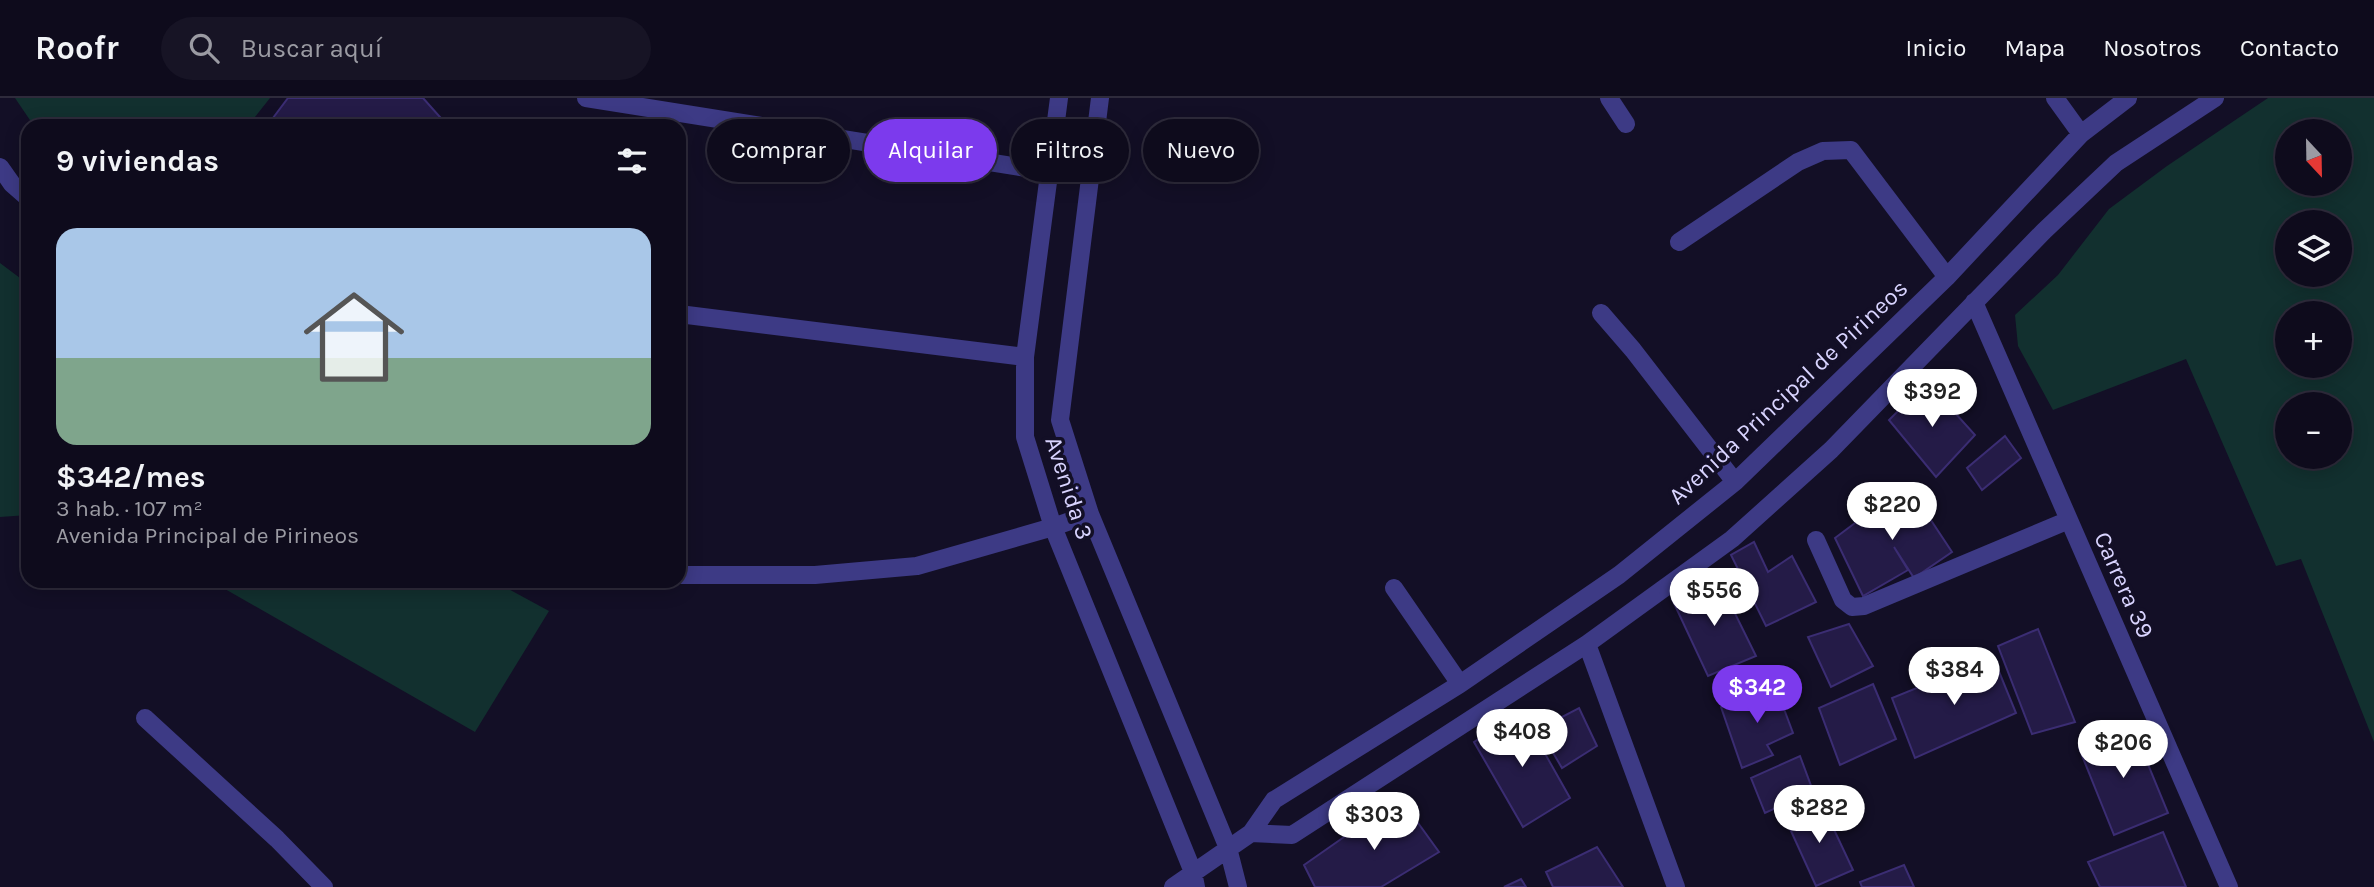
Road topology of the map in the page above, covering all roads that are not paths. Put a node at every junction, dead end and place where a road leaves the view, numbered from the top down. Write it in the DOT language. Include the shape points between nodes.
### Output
graph roads {
  1 [pos="586,98"];
  2 [pos="1059,98"];
  3 [pos="1100,98"];
  4 [pos="1609,98"];
  5 [pos="2055,98"];
  6 [pos="2128,98"];
  7 [pos="2215,98"];
  8 [pos="1057,119"];
  9 [pos="1626,124"];
  10 [pos="2081,134"];
  11 [pos="1011,166"];
  12 [pos="0,167"];
  13 [pos="1050,182"];
  14 [pos="21,192"];
  15 [pos="1679,242"];
  16 [pos="1947,277"];
  17 [pos="1974,302"];
  18 [pos="1601,313"];
  19 [pos="686,315"];
  20 [pos="1026,357"];
  21 [pos="1735,482"];
  22 [pos="1090,514"];
  23 [pos="2069,520"];
  24 [pos="1054,527"];
  25 [pos="1816,540"];
  26 [pos="686,575"];
  27 [pos="1394,588"];
  28 [pos="1587,644"];
  29 [pos="1461,684"];
  30 [pos="145,718"];
  31 [pos="1251,833"];
  32 [pos="1228,848"];
  33 [pos="1194,879"];
  34 [pos="324,887"];
  35 [pos="1173,887"];
  36 [pos="1238,887"];
  37 [pos="1676,887"];
  38 [pos="2229,887"];
  1 -- 11 [label="street"];
  2 -- 8 [label="street, Avenida 3"];
  3 -- 22 [label="street, Avenida 3" via="1060,420"];
  4 -- 9 [label="street"];
  5 -- 10 [label="street"];
  6 -- 10 [label="street, Avenida Principal de Pirineos"];
  7 -- 17 [label="street" via="2116,163"];
  10 -- 16 [label="street, Avenida Principal de Pirineos"];
  12 -- 14 [label="street"];
  13 -- 20 [label="street, Avenida 3"];
  15 -- 16 [label="street" via="1798,162 1824,151 1851,150"];
  16 -- 21 [label="street, Avenida Principal de Pirineos"];
  17 -- 23 [label="street, Carrera 39"];
  17 -- 28 [label="street" via="1831,450 1732,539"];
  18 -- 21 [label="street"];
  19 -- 20 [label="street"];
  20 -- 24 [label="street, Avenida 3" via="1026,437"];
  21 -- 29 [label="street, Avenida Principal de Pirineos" via="1619,575"];
  22 -- 24 [label="street"];
  22 -- 32 [label="street, Avenida 3"];
  23 -- 25 [label="street" via="1864,606 1852,607 1843,600"];
  23 -- 38 [label="street, Carrera 39"];
  24 -- 26 [label="street" via="917,566 815,575"];
  24 -- 33 [label="street, Avenida 3"];
  27 -- 29 [label="street"];
  28 -- 31 [label="street" via="1292,835"];
  28 -- 37 [label="street"];
  29 -- 31 [label="street, Avenida Principal de Pirineos" via="1274,800"];
  30 -- 34 [label="street"];
  31 -- 32 [label="street, Avenida Principal de Pirineos"];
  32 -- 33 [label="street, Avenida Principal de Pirineos"];
  32 -- 36 [label="street, Avenida 3"];
  33 -- 35 [label="street, Avenida Principal de Pirineos"];
}
